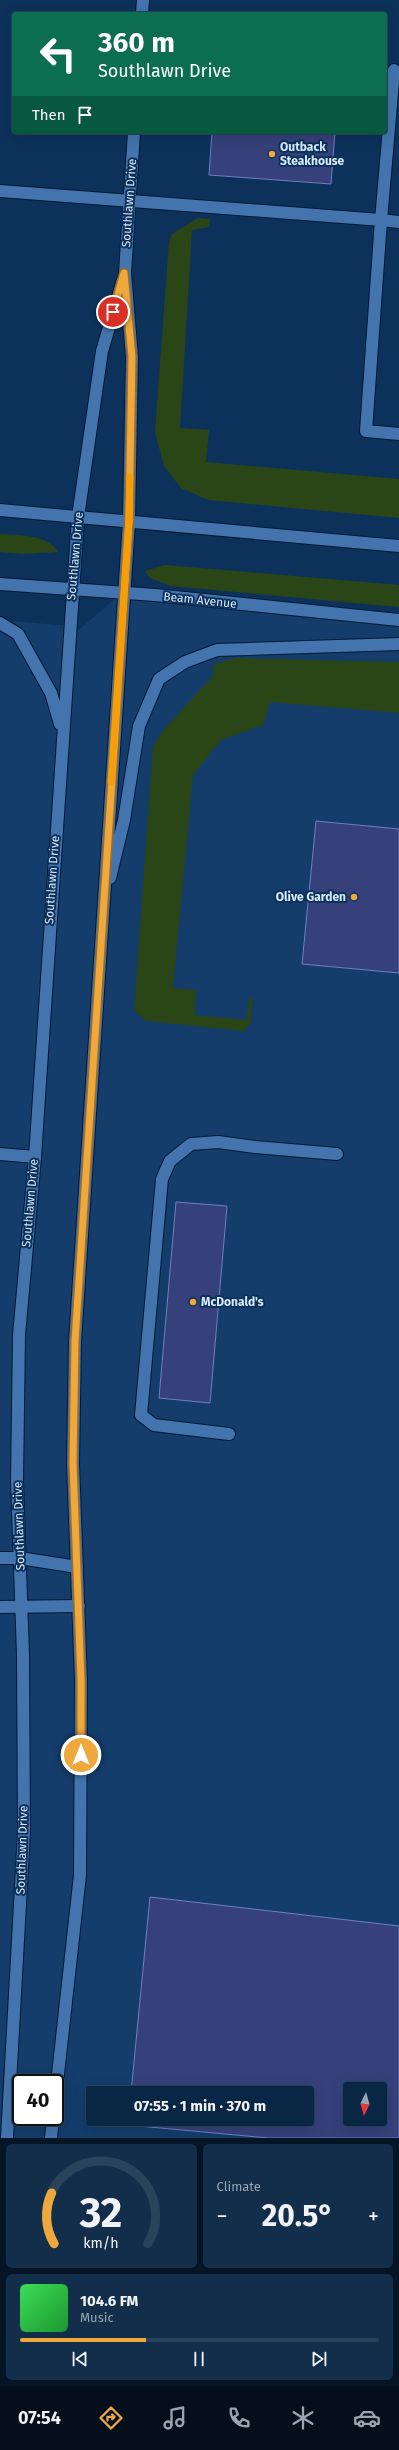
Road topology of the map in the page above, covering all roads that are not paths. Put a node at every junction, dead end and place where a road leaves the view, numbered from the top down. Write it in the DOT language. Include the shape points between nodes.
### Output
graph roads {
  1 [pos="143,0"];
  2 [pos="142,12"];
  3 [pos="393,70"];
  4 [pos="134,134"];
  5 [pos="0,192"];
  6 [pos="130,200"];
  7 [pos="381,220"];
  8 [pos="399,222"];
  9 [pos="124,273"];
  10 [pos="399,434"];
  11 [pos="0,510"];
  12 [pos="78,517"];
  13 [pos="129,521"];
  14 [pos="399,546"];
  15 [pos="0,584"];
  16 [pos="71,588"];
  17 [pos="123,593"];
  18 [pos="399,620"];
  19 [pos="0,623"];
  20 [pos="399,644"];
  21 [pos="62,732"];
  22 [pos="103,908"];
  23 [pos="0,1154"];
  24 [pos="337,1154"];
  25 [pos="34,1157"];
  26 [pos="229,1434"];
  27 [pos="0,1558"];
  28 [pos="20,1558"];
  29 [pos="77,1567"];
  30 [pos="21,1606"];
  31 [pos="78,1606"];
  32 [pos="0,1607"];
  33 [pos="58,2074"];
  34 [pos="52,2126"];
  35 [pos="7,2138"];
  36 [pos="51,2138"];
  1 -- 2 [label="street"];
  3 -- 7 [label="street"];
  4 -- 6 [label="street, Southlawn Drive"];
  5 -- 6 [label="street"];
  6 -- 7 [label="street"];
  6 -- 9 [label="street, Southlawn Drive"];
  7 -- 8 [label="street"];
  7 -- 10 [label="street" via="366,431"];
  9 -- 12 [label="street, Southlawn Drive" via="102,351"];
  9 -- 13 [label="street, Southlawn Drive" via="132,357"];
  11 -- 12 [label="street"];
  12 -- 13 [label="street"];
  12 -- 16 [label="street, Southlawn Drive"];
  13 -- 14 [label="street"];
  13 -- 17 [label="street, Southlawn Drive"];
  15 -- 16 [label="street, Beam Avenue"];
  16 -- 17 [label="street, Beam Avenue"];
  16 -- 21 [label="street, Southlawn Drive"];
  17 -- 18 [label="street, Beam Avenue"];
  17 -- 22 [label="street, Southlawn Drive"];
  19 -- 21 [label="street" via="18,634 51,693"];
  20 -- 22 [label="street" via="218,650 184,662 159,679 139,726 124,820"];
  21 -- 25 [label="street, Southlawn Drive"];
  22 -- 29 [label="street, Southlawn Drive" via="75,1341 73,1463"];
  23 -- 25 [label="street"];
  24 -- 26 [label="street" via="218,1142 191,1144 170,1161 162,1178 141,1415 154,1426"];
  25 -- 28 [label="street, Southlawn Drive" via="19,1335 17,1481"];
  27 -- 28 [label="street"];
  28 -- 29 [label="street"];
  28 -- 30 [label="street, Southlawn Drive"];
  29 -- 31 [label="street, Southlawn Drive"];
  30 -- 31 [label="street"];
  30 -- 32 [label="street"];
  30 -- 35 [label="street, Southlawn Drive" via="24,1832"];
  31 -- 33 [label="street, Southlawn Drive" via="81,1681 80,1874"];
  34 -- 36 [label="street"];
}
